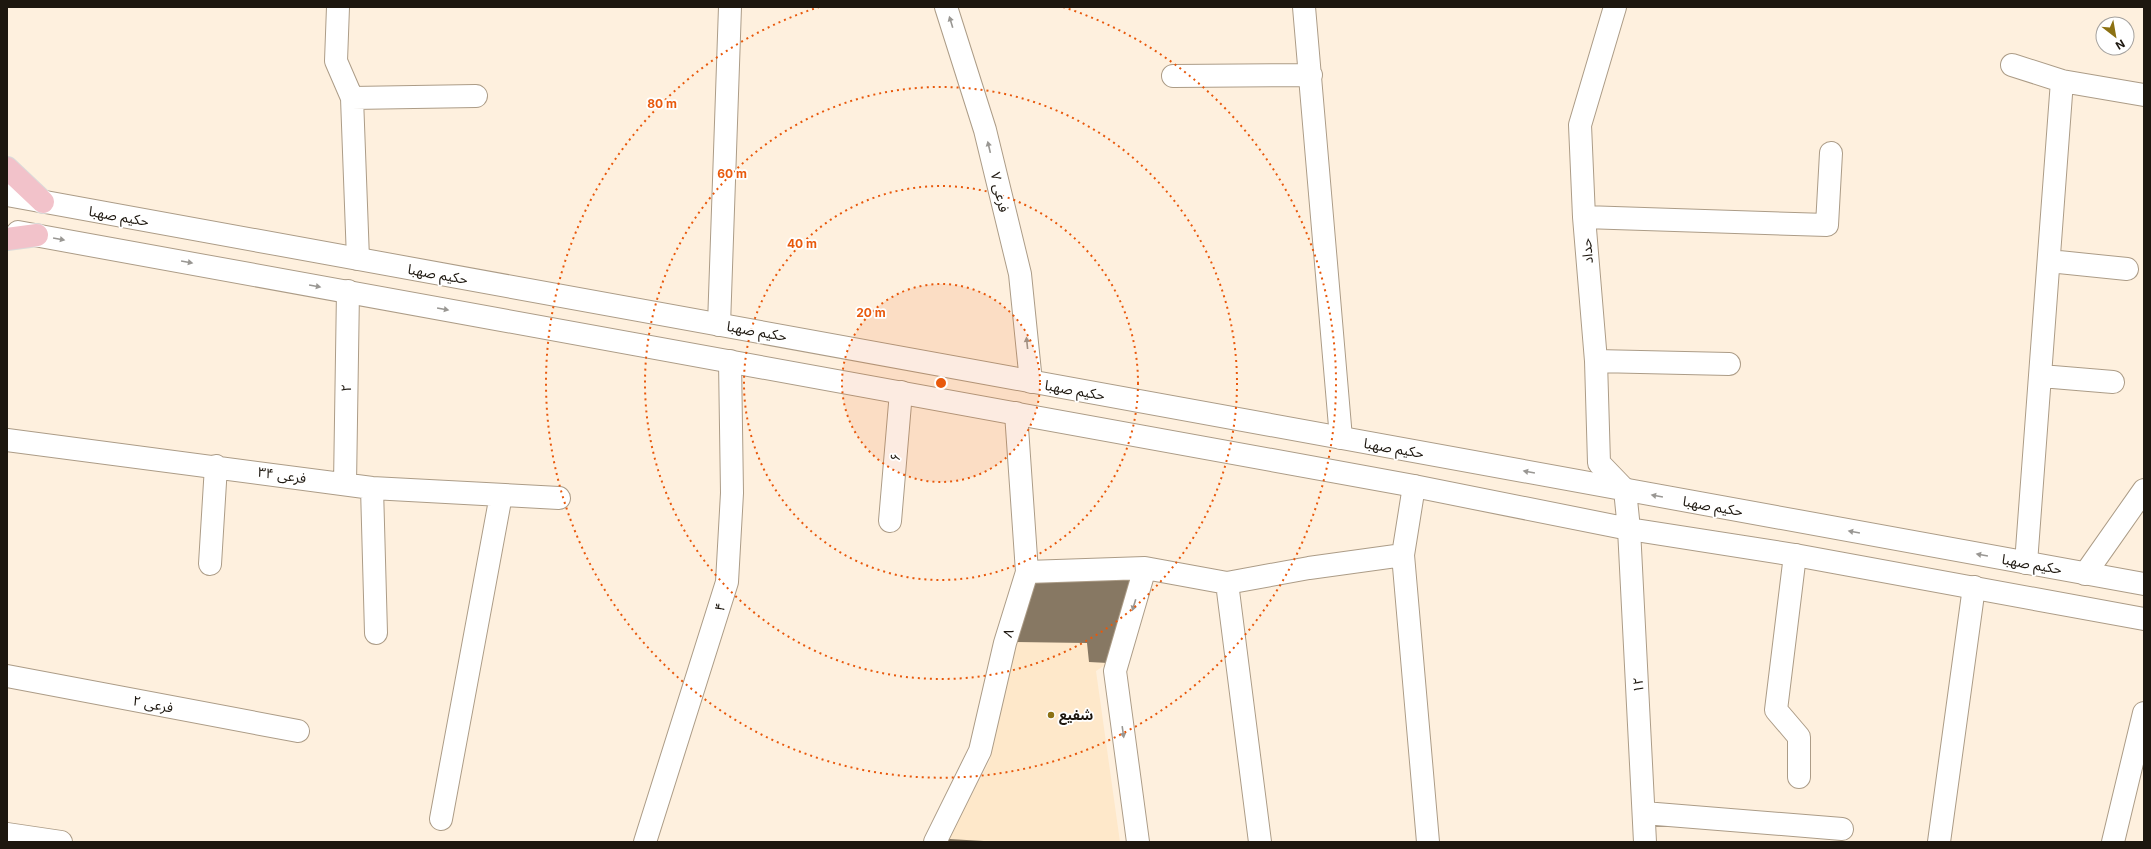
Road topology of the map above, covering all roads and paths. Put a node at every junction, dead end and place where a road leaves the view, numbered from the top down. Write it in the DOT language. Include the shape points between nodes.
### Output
graph roads {
  1 [pos="338,7"];
  2 [pos="730,7"];
  3 [pos="946,7"];
  4 [pos="1304,7"];
  5 [pos="1615,7"];
  6 [pos="2012,65"];
  7 [pos="1310,75"];
  8 [pos="1173,76"];
  9 [pos="2062,81"];
  10 [pos="2144,95"];
  11 [pos="476,96"];
  12 [pos="352,98"];
  13 [pos="1831,153"];
  14 [pos="7,168"];
  15 [pos="7,195"];
  16 [pos="43,202"];
  17 [pos="1584,217"];
  18 [pos="7,230"];
  19 [pos="37,235"];
  20 [pos="7,238"];
  21 [pos="358,259"];
  22 [pos="2049,261"];
  23 [pos="2127,269"];
  24 [pos="348,291"];
  25 [pos="719,325"];
  26 [pos="730,361"];
  27 [pos="1596,361"];
  28 [pos="1729,364"];
  29 [pos="2041,376"];
  30 [pos="1031,382"];
  31 [pos="2113,382"];
  32 [pos="901,392"];
  33 [pos="1016,413"];
  34 [pos="1341,438"];
  35 [pos="7,440"];
  36 [pos="216,466"];
  37 [pos="345,484"];
  38 [pos="1414,486"];
  39 [pos="372,488"];
  40 [pos="1625,490"];
  41 [pos="2144,490"];
  42 [pos="501,495"];
  43 [pos="559,498"];
  44 [pos="890,521"];
  45 [pos="1629,529"];
  46 [pos="1795,555"];
  47 [pos="1403,556"];
  48 [pos="2026,563"];
  49 [pos="210,564"];
  50 [pos="1146,568"];
  51 [pos="1027,572"];
  52 [pos="2086,574"];
  53 [pos="1227,583"];
  54 [pos="2144,584"];
  55 [pos="1974,587"];
  56 [pos="2144,619"];
  57 [pos="376,633"];
  58 [pos="7,676"];
  59 [pos="2144,713"];
  60 [pos="298,731"];
  61 [pos="1799,777"];
  62 [pos="1644,813"];
  63 [pos="441,818"];
  64 [pos="1842,830"];
  65 [pos="7,834"];
  66 [pos="60,842"];
  67 [pos="645,842"];
  68 [pos="935,842"];
  69 [pos="1138,842"];
  70 [pos="1260,842"];
  71 [pos="1428,842"];
  72 [pos="1645,842"];
  73 [pos="1939,842"];
  74 [pos="2113,842"];
  1 -- 12 [label="street" via="336,61"];
  2 -- 25 [label="street"];
  30 -- 3 [label="street, فرعی ۷, one-way" via="1020,274 985,130"];
  4 -- 7 [label="street"];
  5 -- 17 [label="street, حداد" via="1580,125"];
  6 -- 9 [label="street"];
  7 -- 8 [label="street"];
  7 -- 34 [label="street"];
  9 -- 10 [label="street"];
  9 -- 22 [label="street"];
  11 -- 12 [label="street"];
  12 -- 21 [label="street"];
  13 -- 17 [label="street" via="1827,225"];
  14 -- 16 [label="main road"];
  15 -- 16 [label="street, حکیم صهبا"];
  16 -- 21 [label="street, حکیم صهبا"];
  17 -- 27 [label="street, حداد"];
  18 -- 19 [label="street"];
  19 -- 20 [label="main road"];
  19 -- 24 [label="street, one-way"];
  21 -- 25 [label="street, حکیم صهبا"];
  22 -- 23 [label="street"];
  22 -- 29 [label="street"];
  24 -- 26 [label="street, one-way"];
  24 -- 37 [label="street, ۲"];
  25 -- 30 [label="street, حکیم صهبا"];
  26 -- 32 [label="street"];
  26 -- 67 [label="street, ۴" via="732,493 727,582"];
  27 -- 28 [label="street"];
  27 -- 40 [label="street, حداد" via="1599,463"];
  29 -- 31 [label="street"];
  29 -- 48 [label="street"];
  30 -- 34 [label="street, حکیم صهبا"];
  32 -- 33 [label="street"];
  32 -- 44 [label="street, ۶"];
  33 -- 38 [label="street"];
  33 -- 51 [label="street, ۸"];
  40 -- 34 [label="street, حکیم صهبا, one-way"];
  35 -- 36 [label="street, فرعی ۳۴"];
  36 -- 37 [label="street, فرعی ۳۴"];
  36 -- 49 [label="street"];
  37 -- 39 [label="street, فرعی ۳۴"];
  38 -- 45 [label="street"];
  38 -- 47 [label="street"];
  39 -- 42 [label="street, فرعی ۳۴"];
  39 -- 57 [label="street"];
  40 -- 45 [label="street, ۱۲"];
  48 -- 40 [label="street, حکیم صهبا, one-way"];
  41 -- 52 [label="street"];
  42 -- 43 [label="street, فرعی ۳۴"];
  42 -- 63 [label="street"];
  45 -- 46 [label="street"];
  45 -- 62 [label="street, ۱۲"];
  46 -- 55 [label="street"];
  46 -- 61 [label="street" via="1776,710 1799,737"];
  47 -- 53 [label="street" via="1309,568"];
  47 -- 71 [label="street"];
  48 -- 52 [label="street, حکیم صهبا"];
  50 -- 51 [label="street"];
  50 -- 53 [label="street"];
  50 -- 69 [label="street, one-way" via="1115,671"];
  51 -- 68 [label="street, ۸" via="1005,643 980,751"];
  52 -- 54 [label="street, حکیم صهبا"];
  53 -- 70 [label="street"];
  55 -- 56 [label="street"];
  55 -- 73 [label="street"];
  58 -- 60 [label="street, فرعی ۲"];
  59 -- 74 [label="street"];
  62 -- 64 [label="street"];
  62 -- 72 [label="street, ۱۲"];
  65 -- 66 [label="street"];
}
